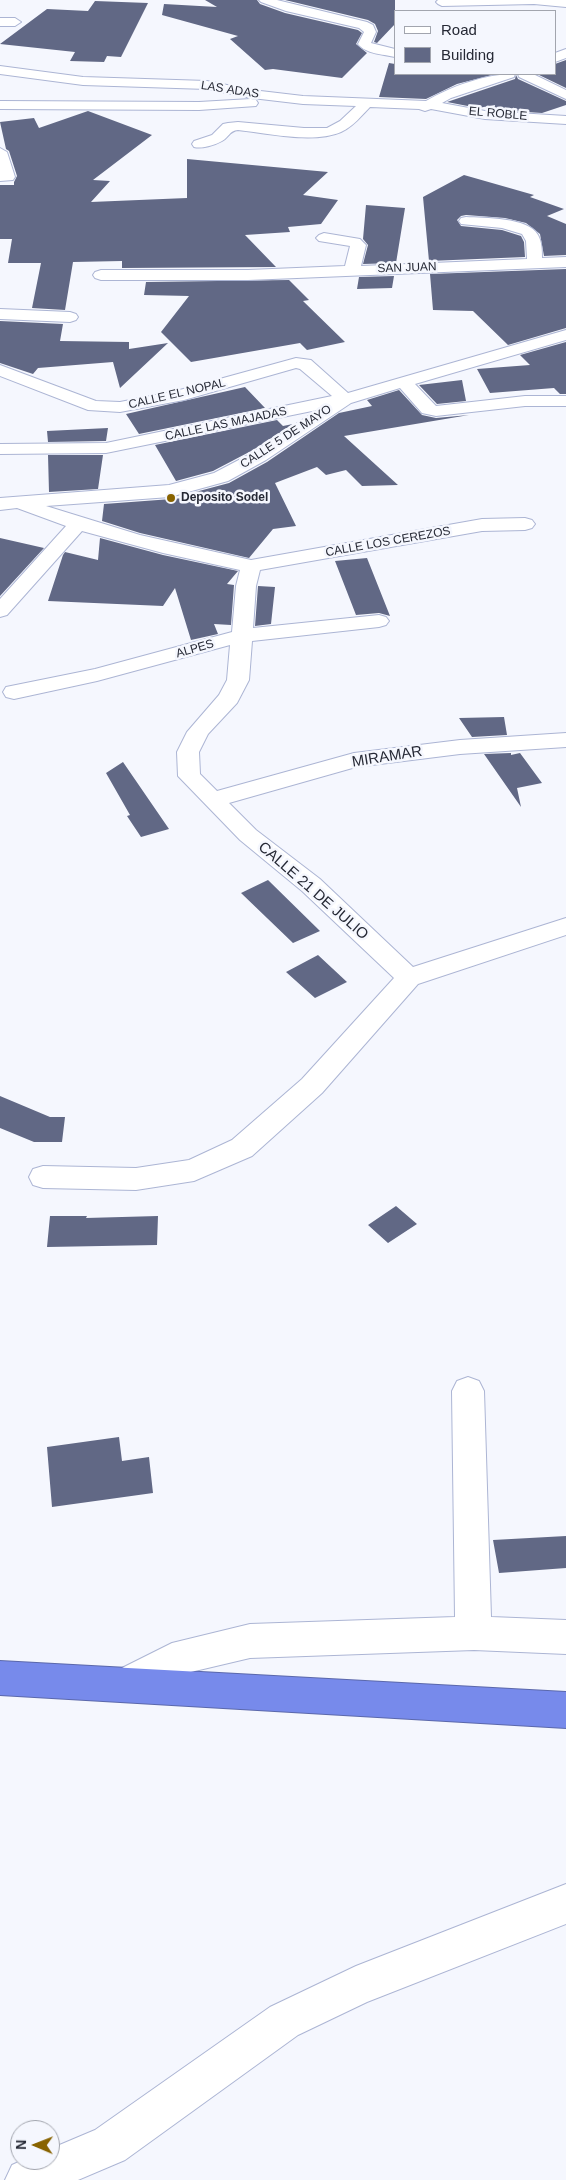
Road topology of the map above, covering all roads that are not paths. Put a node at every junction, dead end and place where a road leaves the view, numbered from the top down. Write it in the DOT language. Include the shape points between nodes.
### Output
graph roads {
  1 [pos="265,0"];
  2 [pos="442,2"];
  3 [pos="566,3"];
  4 [pos="0,22"];
  5 [pos="15,22"];
  6 [pos="394,43"];
  7 [pos="370,48"];
  8 [pos="394,53"];
  9 [pos="0,70"];
  10 [pos="506,75"];
  11 [pos="526,75"];
  12 [pos="566,95"];
  13 [pos="303,100"];
  14 [pos="0,105"];
  15 [pos="431,105"];
  16 [pos="362,111"];
  17 [pos="412,112"];
  18 [pos="398,118"];
  19 [pos="566,120"];
  20 [pos="199,144"];
  21 [pos="0,152"];
  22 [pos="0,177"];
  23 [pos="466,221"];
  24 [pos="324,238"];
  25 [pos="566,262"];
  26 [pos="535,263"];
  27 [pos="352,270"];
  28 [pos="101,275"];
  29 [pos="0,314"];
  30 [pos="70,317"];
  31 [pos="563,340"];
  32 [pos="0,370"];
  33 [pos="405,383"];
  34 [pos="345,399"];
  35 [pos="566,401"];
  36 [pos="0,449"];
  37 [pos="10,504"];
  38 [pos="525,524"];
  39 [pos="77,525"];
  40 [pos="251,566"];
  41 [pos="0,611"];
  42 [pos="378,621"];
  43 [pos="241,636"];
  44 [pos="14,692"];
  45 [pos="566,740"];
  46 [pos="212,800"];
  47 [pos="566,926"];
  48 [pos="409,978"];
  49 [pos="43,1177"];
  50 [pos="468,1391"];
  51 [pos="474,1633"];
  52 [pos="566,1637"];
  53 [pos="0,1678"];
  54 [pos="127,1684"];
  55 [pos="566,1710"];
  56 [pos="566,1904"];
  57 [pos="27,2180"];
  1 -- 7 [label="street" via="364,25 370,32 364,44"];
  2 -- 3 [label="street" via="534,0"];
  4 -- 5 [label="street"];
  6 -- 7 [label="street"];
  7 -- 8 [label="street"];
  9 -- 13 [label="street, LAS ADAS" via="83,81 219,86"];
  10 -- 15 [label="street" via="446,95"];
  11 -- 12 [label="street"];
  13 -- 14 [label="street" via="199,106"];
  13 -- 16 [label="street, LAS ADAS"];
  15 -- 16 [label="street, LAS ADAS"];
  15 -- 17 [label="street"];
  15 -- 19 [label="street, EL ROBLE" via="485,115"];
  16 -- 17 [label="street"];
  16 -- 20 [label="street" via="329,132 238,126 228,127 217,138"];
  17 -- 18 [label="street"];
  21 -- 22 [label="street" via="8,177"];
  23 -- 26 [label="street" via="525,229 532,236"];
  24 -- 27 [label="street" via="358,245"];
  25 -- 26 [label="street, SAN JUAN"];
  26 -- 27 [label="street, SAN JUAN"];
  27 -- 28 [label="street, SAN JUAN" via="248,275"];
  29 -- 30 [label="street"];
  31 -- 33 [label="street, CALLE 5 DE MAYO"];
  32 -- 34 [label="street, CALLE EL NOPAL" via="94,406 120,407 178,396 296,363 305,364"];
  33 -- 34 [label="street, CALLE 5 DE MAYO"];
  33 -- 35 [label="street" via="428,409 436,411 525,401"];
  34 -- 36 [label="street, CALLE LAS MAJADAS" via="106,448"];
  34 -- 37 [label="street, CALLE 5 DE MAYO" via="260,456 221,477 170,492"];
  37 -- 39 [label="street"];
  38 -- 40 [label="street, CALLE LOS CEREZOS" via="482,525"];
  39 -- 40 [label="street"];
  39 -- 41 [label="street"];
  40 -- 43 [label="street, CALLE 21 DE JULIO"];
  42 -- 43 [label="street, ALPES"];
  43 -- 44 [label="street, ALPES" via="97,675"];
  43 -- 46 [label="street, CALLE 21 DE JULIO" via="238,680 229,698 198,732 188,752 189,776"];
  45 -- 46 [label="street, MIRAMAR" via="450,748 354,760"];
  46 -- 48 [label="street, CALLE 21 DE JULIO" via="248,835 311,885"];
  47 -- 48 [label="street"];
  48 -- 49 [label="street" via="312,1086 242,1148 194,1170 146,1178"];
  50 -- 51 [label="street"];
  51 -- 52 [label="street"];
  51 -- 54 [label="street" via="250,1642 172,1660"];
  53 -- 54 [label="highway"];
  54 -- 55 [label="highway"];
  56 -- 57 [label="street" via="356,1986 284,2021 110,2145"];
}
